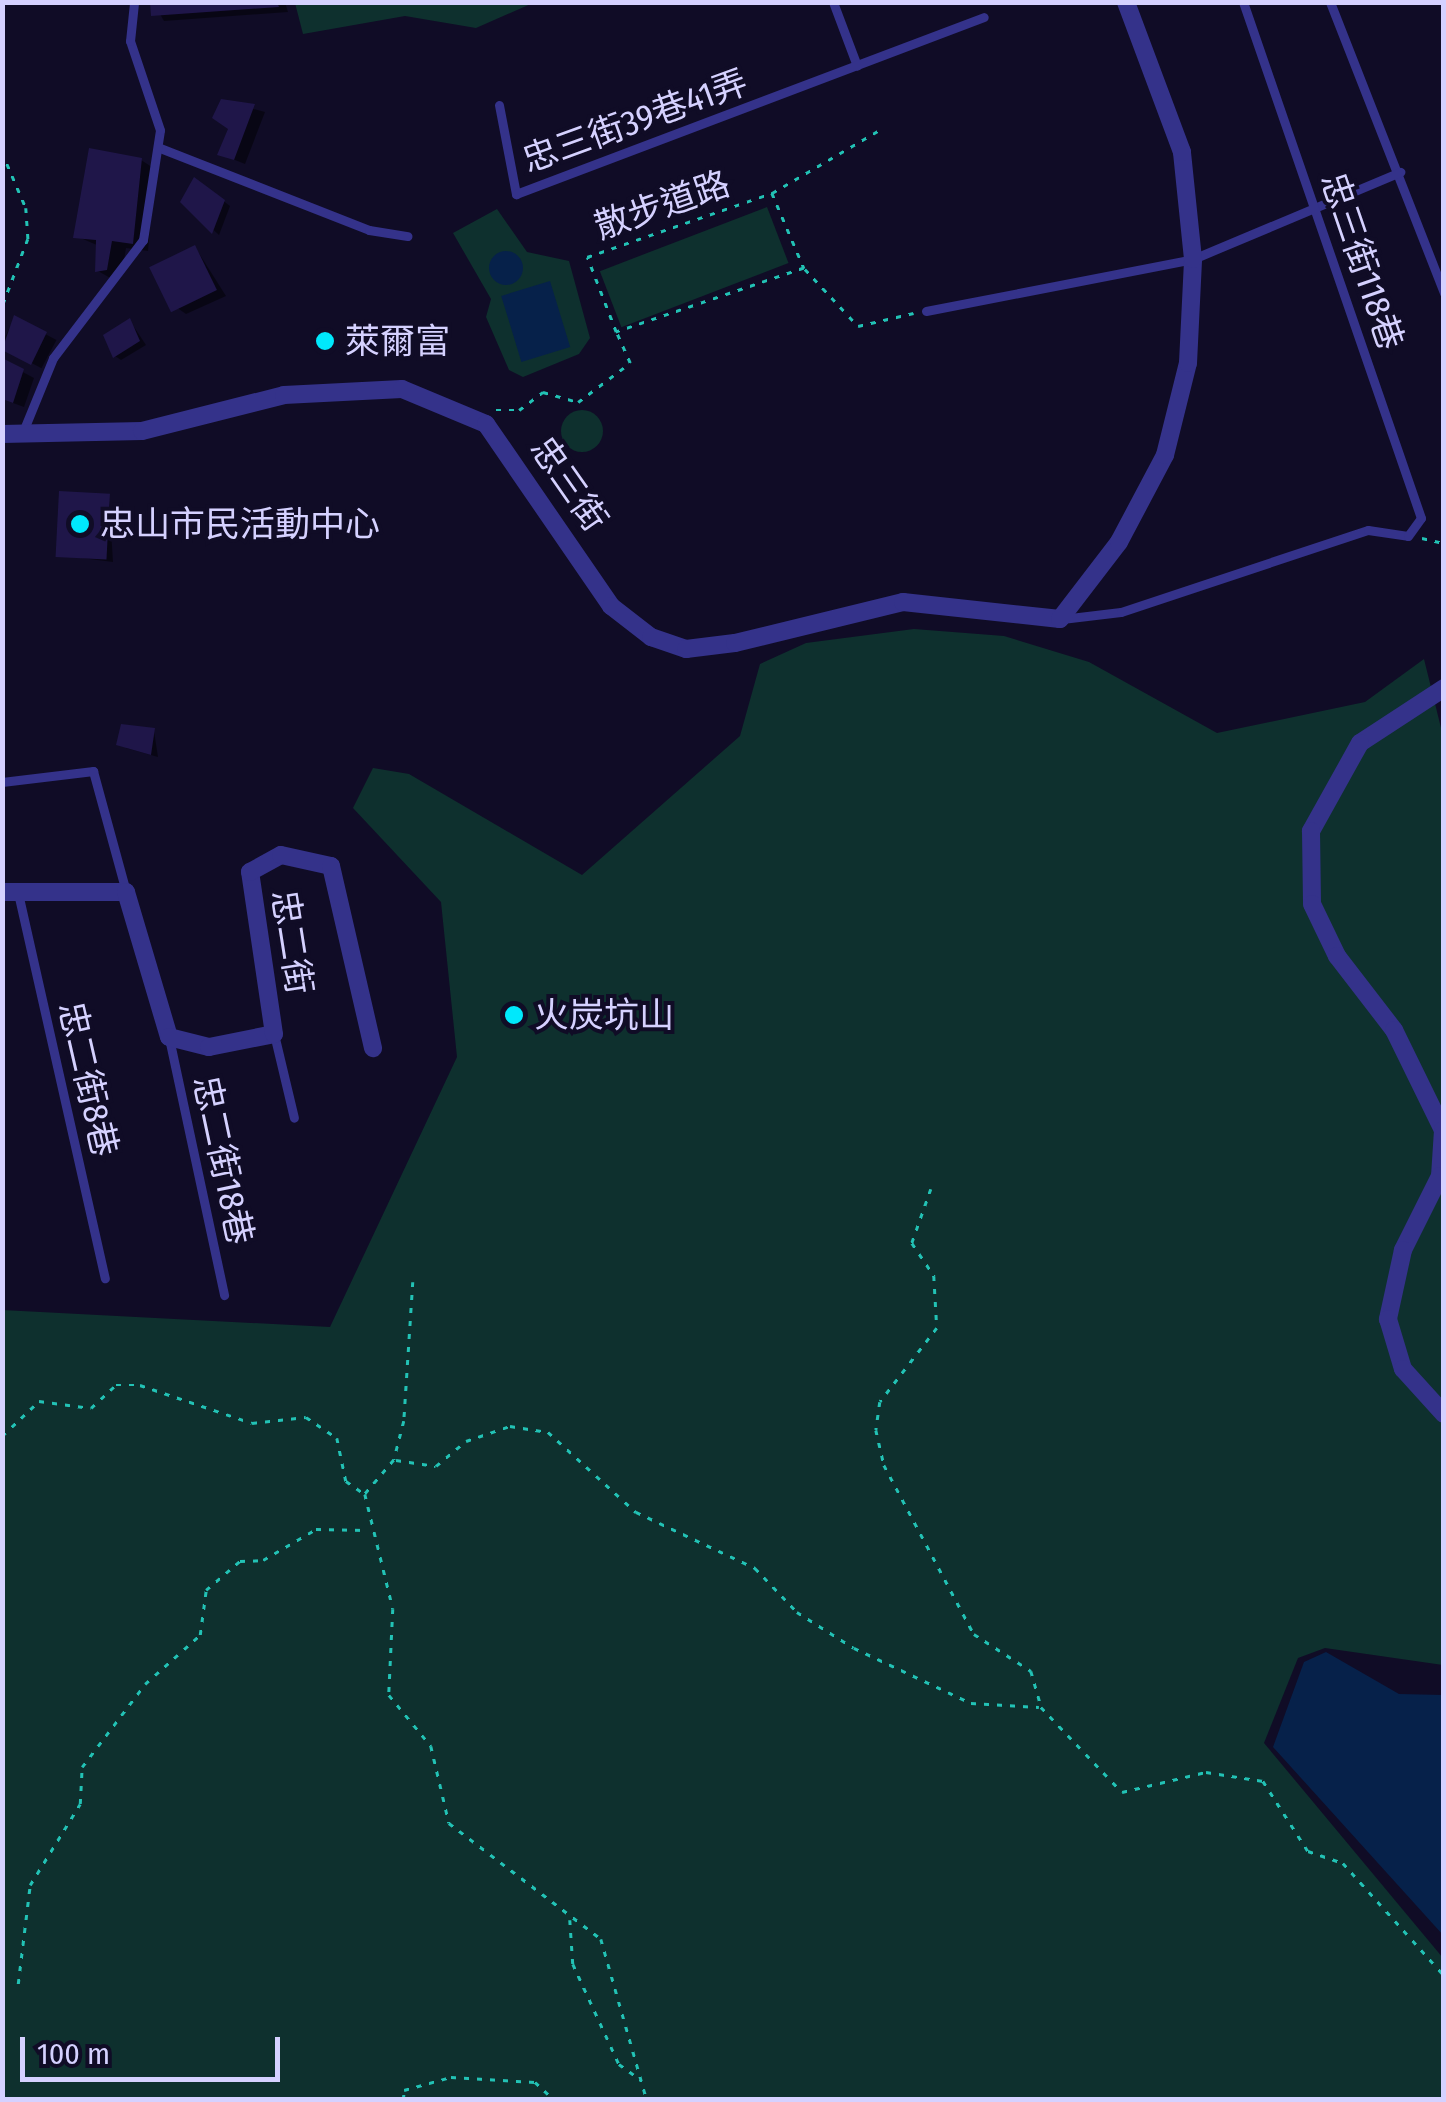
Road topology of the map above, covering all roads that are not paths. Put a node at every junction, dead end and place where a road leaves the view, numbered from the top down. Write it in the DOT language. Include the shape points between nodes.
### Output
graph roads {
  1 [pos="134,2"];
  2 [pos="833,2"];
  3 [pos="1126,2"];
  4 [pos="1242,2"];
  5 [pos="1330,2"];
  6 [pos="984,17"];
  7 [pos="857,66"];
  8 [pos="499,105"];
  9 [pos="160,148"];
  10 [pos="1400,172"];
  11 [pos="1315,207"];
  12 [pos="408,236"];
  13 [pos="1193,259"];
  14 [pos="1444,293"];
  15 [pos="926,310"];
  16 [pos="2,434"];
  17 [pos="22,434"];
  18 [pos="1408,536"];
  19 [pos="1060,619"];
  20 [pos="1444,688"];
  21 [pos="2,782"];
  22 [pos="10,892"];
  23 [pos="126,892"];
  24 [pos="274,1034"];
  25 [pos="168,1037"];
  26 [pos="373,1048"];
  27 [pos="294,1118"];
  28 [pos="105,1278"];
  29 [pos="224,1294"];
  30 [pos="1444,1414"];
  1 -- 9 [label="lane" via="130,41"];
  2 -- 7 [label="lane"];
  3 -- 13 [label="street" via="1182,152"];
  4 -- 11 [label="lane, 忠三街118巷"];
  5 -- 10 [label="lane"];
  6 -- 7 [label="lane"];
  7 -- 8 [label="lane, 忠三街39巷41弄" via="516,194"];
  9 -- 12 [label="lane" via="369,230"];
  9 -- 17 [label="lane" via="143,240 53,358 28,400"];
  10 -- 11 [label="lane"];
  10 -- 14 [label="lane"];
  11 -- 13 [label="lane"];
  11 -- 18 [label="lane, 忠三街118巷" via="1421,518"];
  13 -- 15 [label="lane"];
  13 -- 19 [label="street" via="1188,363 1165,455 1118,542"];
  16 -- 17 [label="street, 忠三街"];
  17 -- 19 [label="street, 忠三街" via="142,430 347,388 416,392 486,424 611,606 686,650 903,602"];
  18 -- 19 [label="lane, 忠三街" via="1368,530 1121,612"];
  20 -- 30 [label="street" via="1360,743 1311,831 1312,904 1336,956 1394,1030 1443,1130 1440,1176 1403,1250 1388,1319 1403,1369"];
  21 -- 23 [label="lane" via="93,771"];
  22 -- 23 [label="street"];
  22 -- 28 [label="lane, 忠二街8巷"];
  23 -- 25 [label="street"];
  24 -- 25 [label="street, 忠二街" via="209,1047"];
  24 -- 26 [label="street, 忠二街" via="248,884 262,864 304,855 330,866"];
  24 -- 27 [label="lane"];
  25 -- 29 [label="lane, 忠二街18巷"];
}
